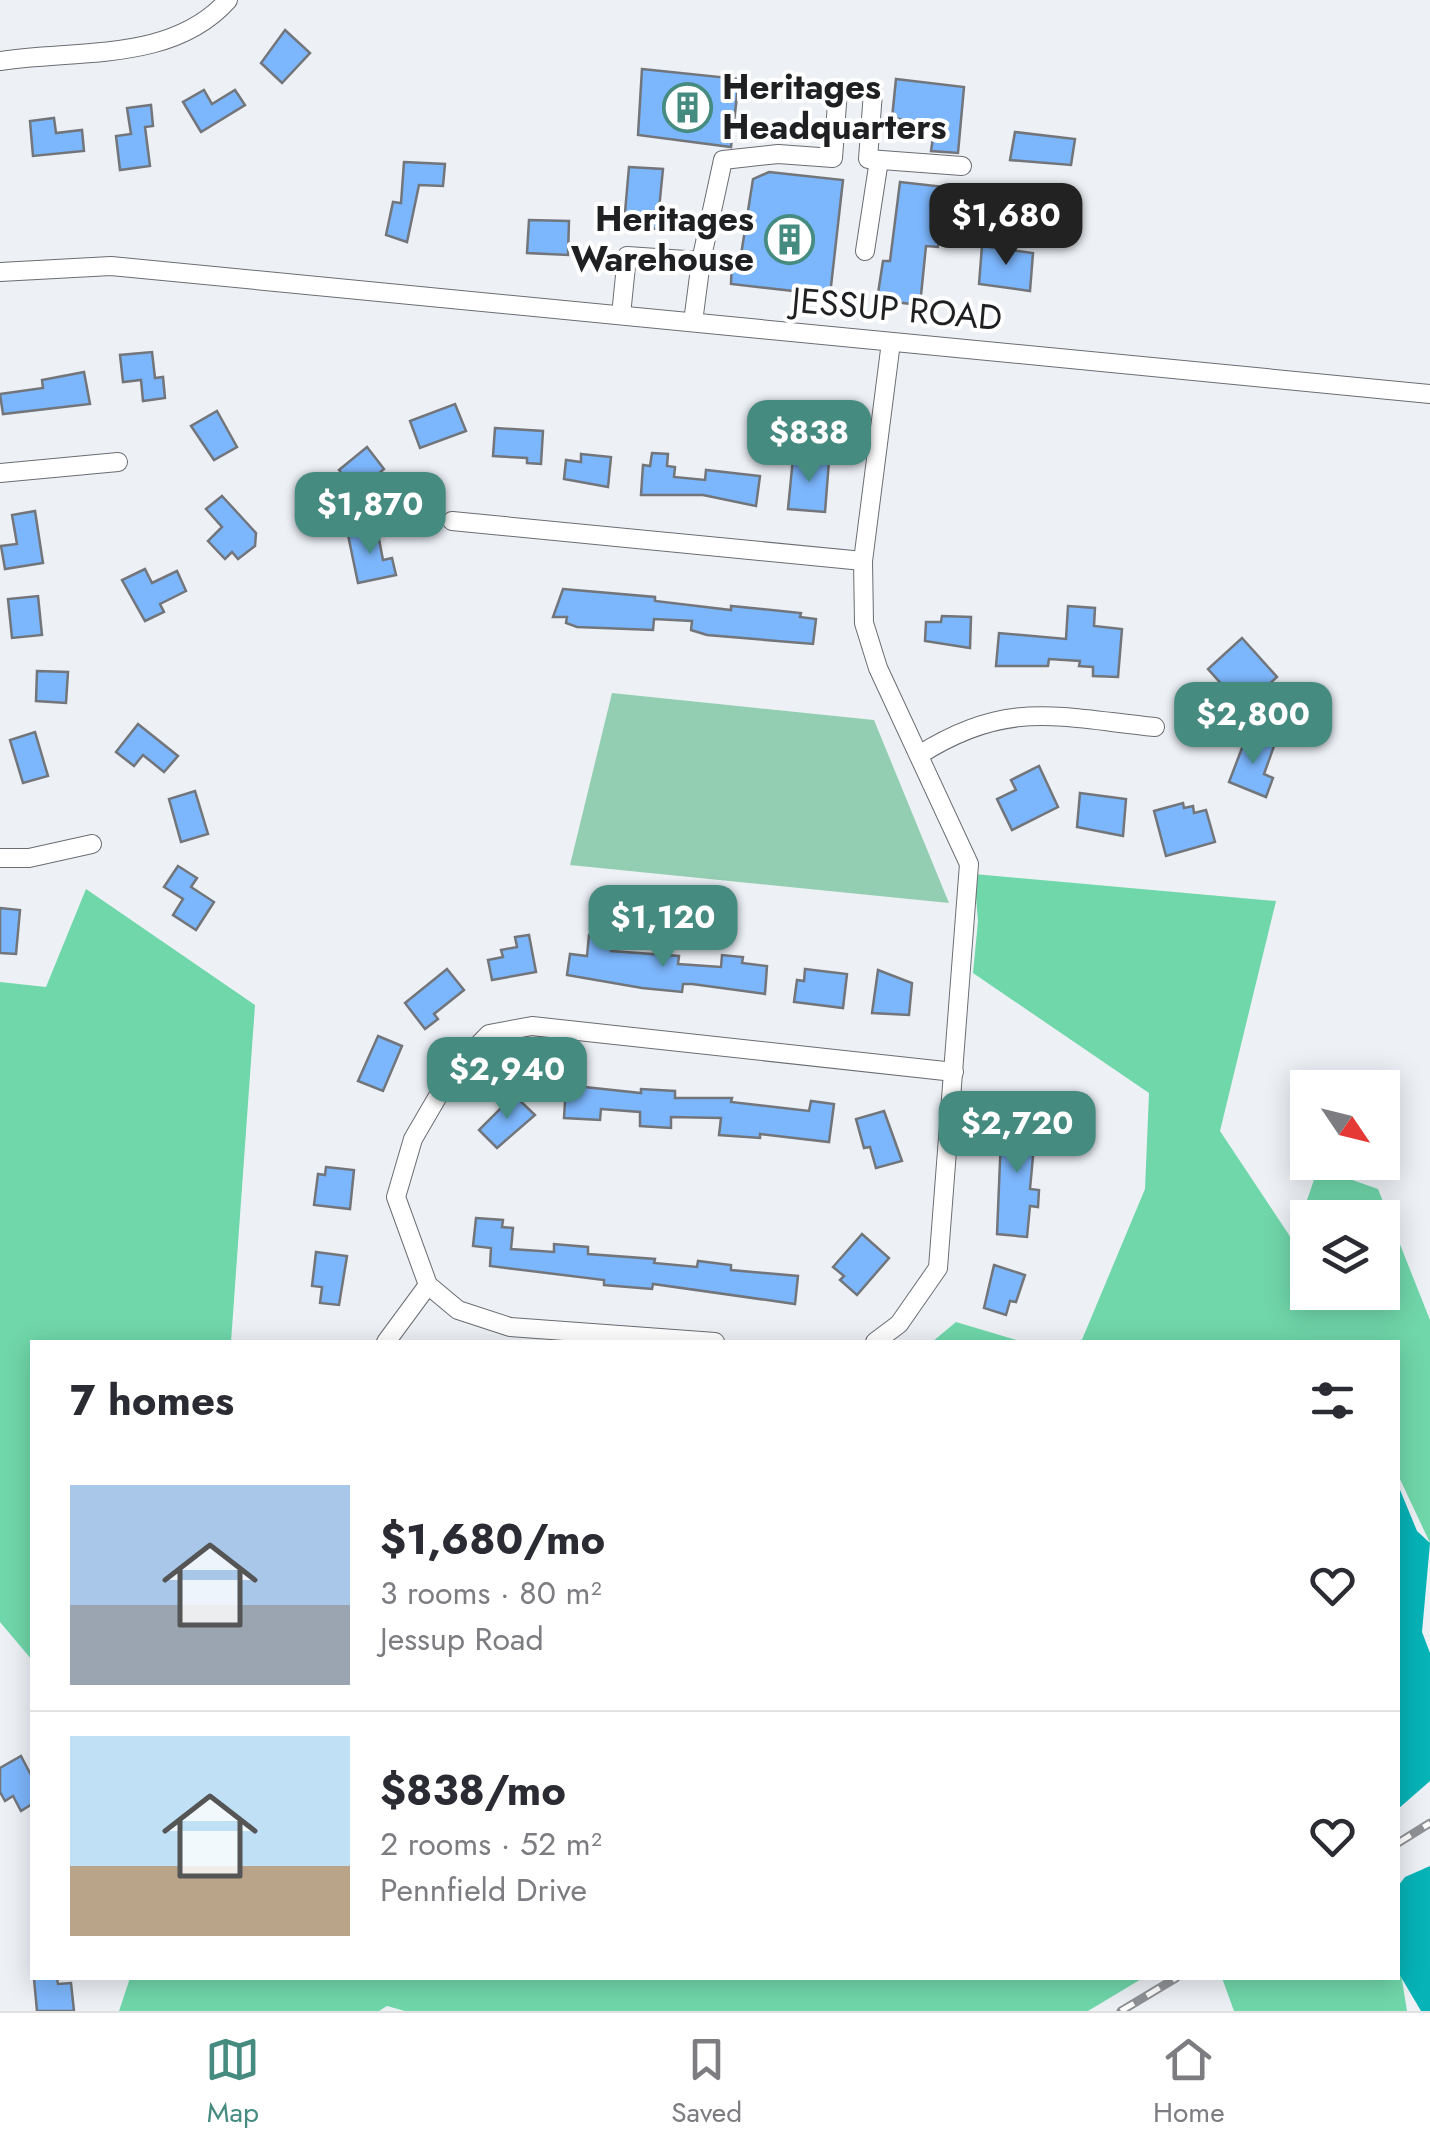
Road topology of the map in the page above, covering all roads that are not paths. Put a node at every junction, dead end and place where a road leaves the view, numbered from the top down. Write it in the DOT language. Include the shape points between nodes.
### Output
graph roads {
  1 [pos="228,0"];
  2 [pos="0,61"];
  3 [pos="832,158"];
  4 [pos="874,160"];
  5 [pos="962,166"];
  6 [pos="865,252"];
  7 [pos="701,261"];
  8 [pos="0,272"];
  9 [pos="621,316"];
  10 [pos="693,322"];
  11 [pos="892,342"];
  12 [pos="1430,394"];
  13 [pos="118,462"];
  14 [pos="0,473"];
  15 [pos="452,521"];
  16 [pos="863,561"];
  17 [pos="1155,727"];
  18 [pos="919,756"];
  19 [pos="92,844"];
  20 [pos="0,858"];
  21 [pos="954,1072"];
  22 [pos="428,1285"];
  23 [pos="387,1340"];
  24 [pos="689,1340"];
  25 [pos="878,1340"];
  1 -- 2 [label="street" via="197,28 160,40 106,53"];
  3 -- 4 [label="street"];
  3 -- 4 [label="street" via="838,90 873,92"];
  3 -- 7 [label="street" via="722,160"];
  4 -- 5 [label="street"];
  4 -- 6 [label="street"];
  7 -- 9 [label="street" via="627,256"];
  7 -- 10 [label="street"];
  8 -- 9 [label="street, JESSUP ROAD" via="111,266"];
  9 -- 10 [label="street, JESSUP ROAD"];
  10 -- 11 [label="street, JESSUP ROAD"];
  11 -- 12 [label="street, JESSUP ROAD"];
  11 -- 16 [label="street"];
  13 -- 14 [label="street"];
  15 -- 16 [label="street"];
  16 -- 18 [label="street" via="864,622"];
  17 -- 18 [label="street" via="1034,714 972,725"];
  18 -- 21 [label="street" via="969,864"];
  19 -- 20 [label="street"];
  21 -- 22 [label="street" via="532,1026 489,1034 452,1072 413,1139 396,1197"];
  21 -- 25 [label="street" via="938,1268 899,1324"];
  22 -- 23 [label="street"];
  22 -- 24 [label="street" via="458,1310 510,1326"];
}
